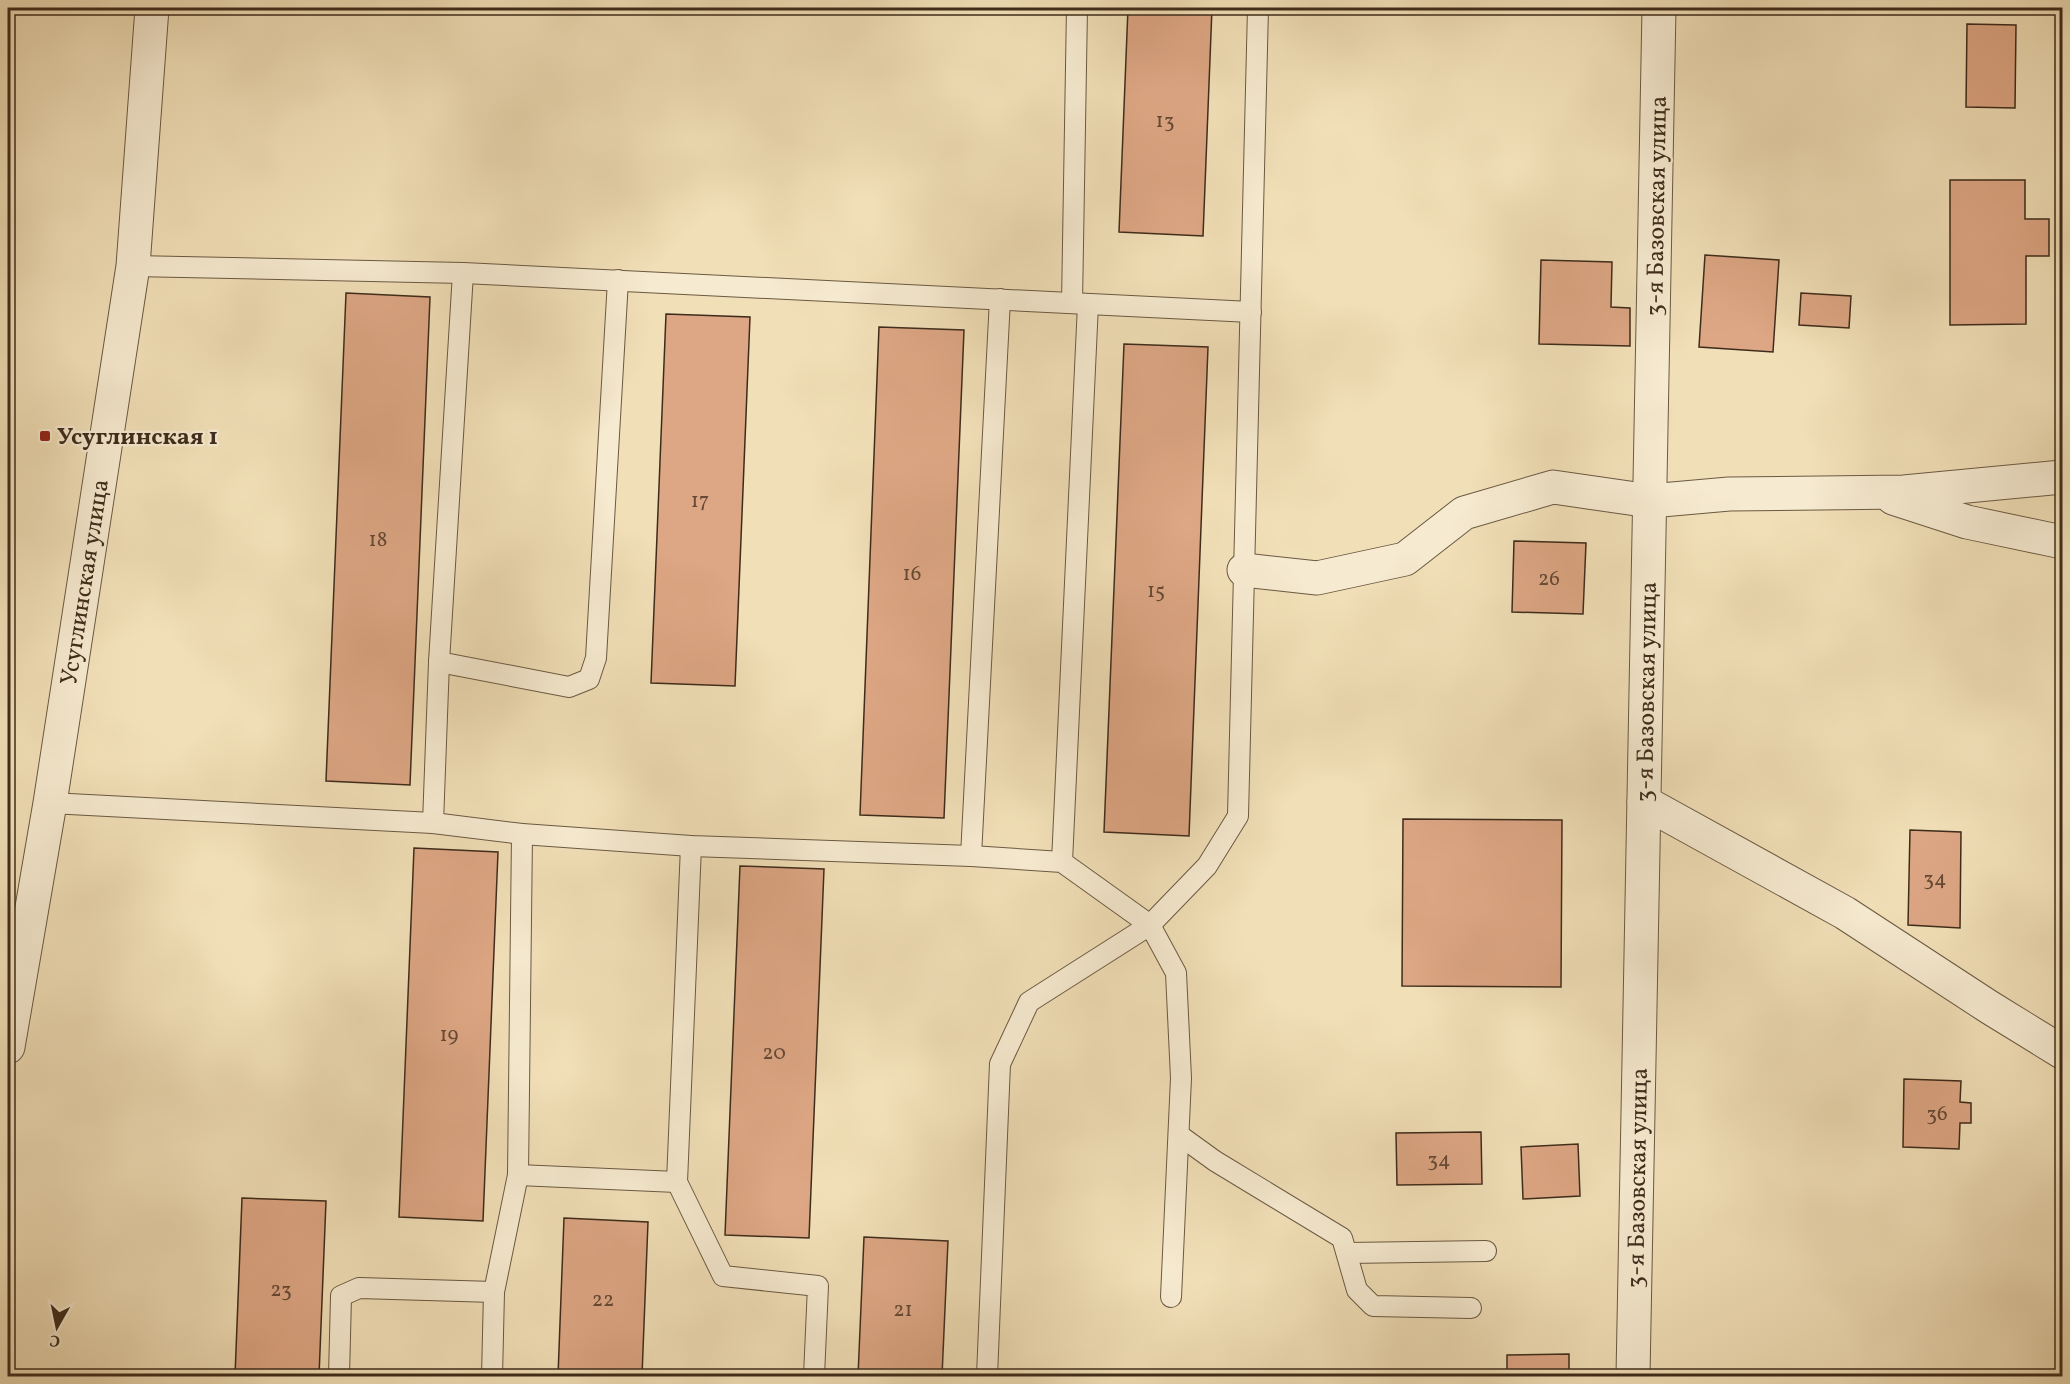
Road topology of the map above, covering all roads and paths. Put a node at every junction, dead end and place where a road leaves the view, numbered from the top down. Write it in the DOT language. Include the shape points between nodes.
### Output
graph roads {
  1 [pos="152,8"];
  2 [pos="1077,8"];
  3 [pos="1258,8"];
  4 [pos="1659,8"];
  5 [pos="133,266"];
  6 [pos="463,273"];
  7 [pos="618,280"];
  8 [pos="1000,299"];
  9 [pos="1080,303"];
  10 [pos="1251,312"];
  11 [pos="2062,477"];
  12 [pos="1876,492"];
  13 [pos="1650,501"];
  14 [pos="2062,542"];
  15 [pos="1244,570"];
  16 [pos="439,663"];
  17 [pos="1644,802"];
  18 [pos="50,803"];
  19 [pos="433,823"];
  20 [pos="522,834"];
  21 [pos="691,846"];
  22 [pos="971,856"];
  23 [pos="1062,862"];
  24 [pos="1150,926"];
  25 [pos="8,1047"];
  26 [pos="2062,1052"];
  27 [pos="1179,1135"];
  28 [pos="518,1175"];
  29 [pos="677,1182"];
  30 [pos="1486,1251"];
  31 [pos="1347,1253"];
  32 [pos="494,1292"];
  33 [pos="1171,1297"];
  34 [pos="1471,1308"];
  35 [pos="339,1377"];
  36 [pos="492,1377"];
  37 [pos="814,1377"];
  38 [pos="987,1377"];
  39 [pos="1632,1377"];
  1 -- 5 [label="street, Усуглинская улица"];
  2 -- 9 [label="lane"];
  3 -- 10 [label="lane"];
  4 -- 13 [label="street, 3-я Базовская улица"];
  5 -- 6 [label="lane"];
  5 -- 18 [label="street, Усуглинская улица"];
  6 -- 7 [label="lane"];
  6 -- 16 [label="lane"];
  7 -- 8 [label="lane"];
  7 -- 16 [label="lane" via="596,658 589,679 569,687"];
  8 -- 9 [label="lane"];
  8 -- 22 [label="lane"];
  9 -- 10 [label="lane"];
  9 -- 23 [label="lane"];
  10 -- 15 [label="lane"];
  11 -- 12 [label="street"];
  12 -- 13 [label="street" via="1729,494"];
  12 -- 14 [label="street" via="1967,522"];
  13 -- 15 [label="street" via="1553,487 1464,513 1405,559 1317,578"];
  13 -- 17 [label="street, 3-я Базовская улица"];
  15 -- 24 [label="lane" via="1238,816 1207,866"];
  16 -- 19 [label="lane"];
  17 -- 26 [label="street" via="1845,913"];
  17 -- 39 [label="street, 3-я Базовская улица"];
  18 -- 19 [label="lane"];
  18 -- 25 [label="street, Усуглинская улица"];
  19 -- 20 [label="lane"];
  20 -- 21 [label="lane"];
  20 -- 28 [label="lane"];
  21 -- 22 [label="lane"];
  21 -- 29 [label="lane"];
  22 -- 23 [label="lane"];
  23 -- 24 [label="lane"];
  24 -- 27 [label="lane" via="1176,973 1181,1078"];
  24 -- 38 [label="lane" via="1029,1002 1000,1064"];
  27 -- 31 [label="lane" via="1342,1238"];
  27 -- 33 [label="lane"];
  28 -- 29 [label="lane"];
  28 -- 32 [label="lane"];
  29 -- 37 [label="lane" via="723,1276 818,1286"];
  30 -- 31 [label="lane"];
  31 -- 34 [label="lane" via="1357,1290 1373,1306"];
  32 -- 35 [label="lane" via="359,1288 341,1296"];
  32 -- 36 [label="lane"];
}
